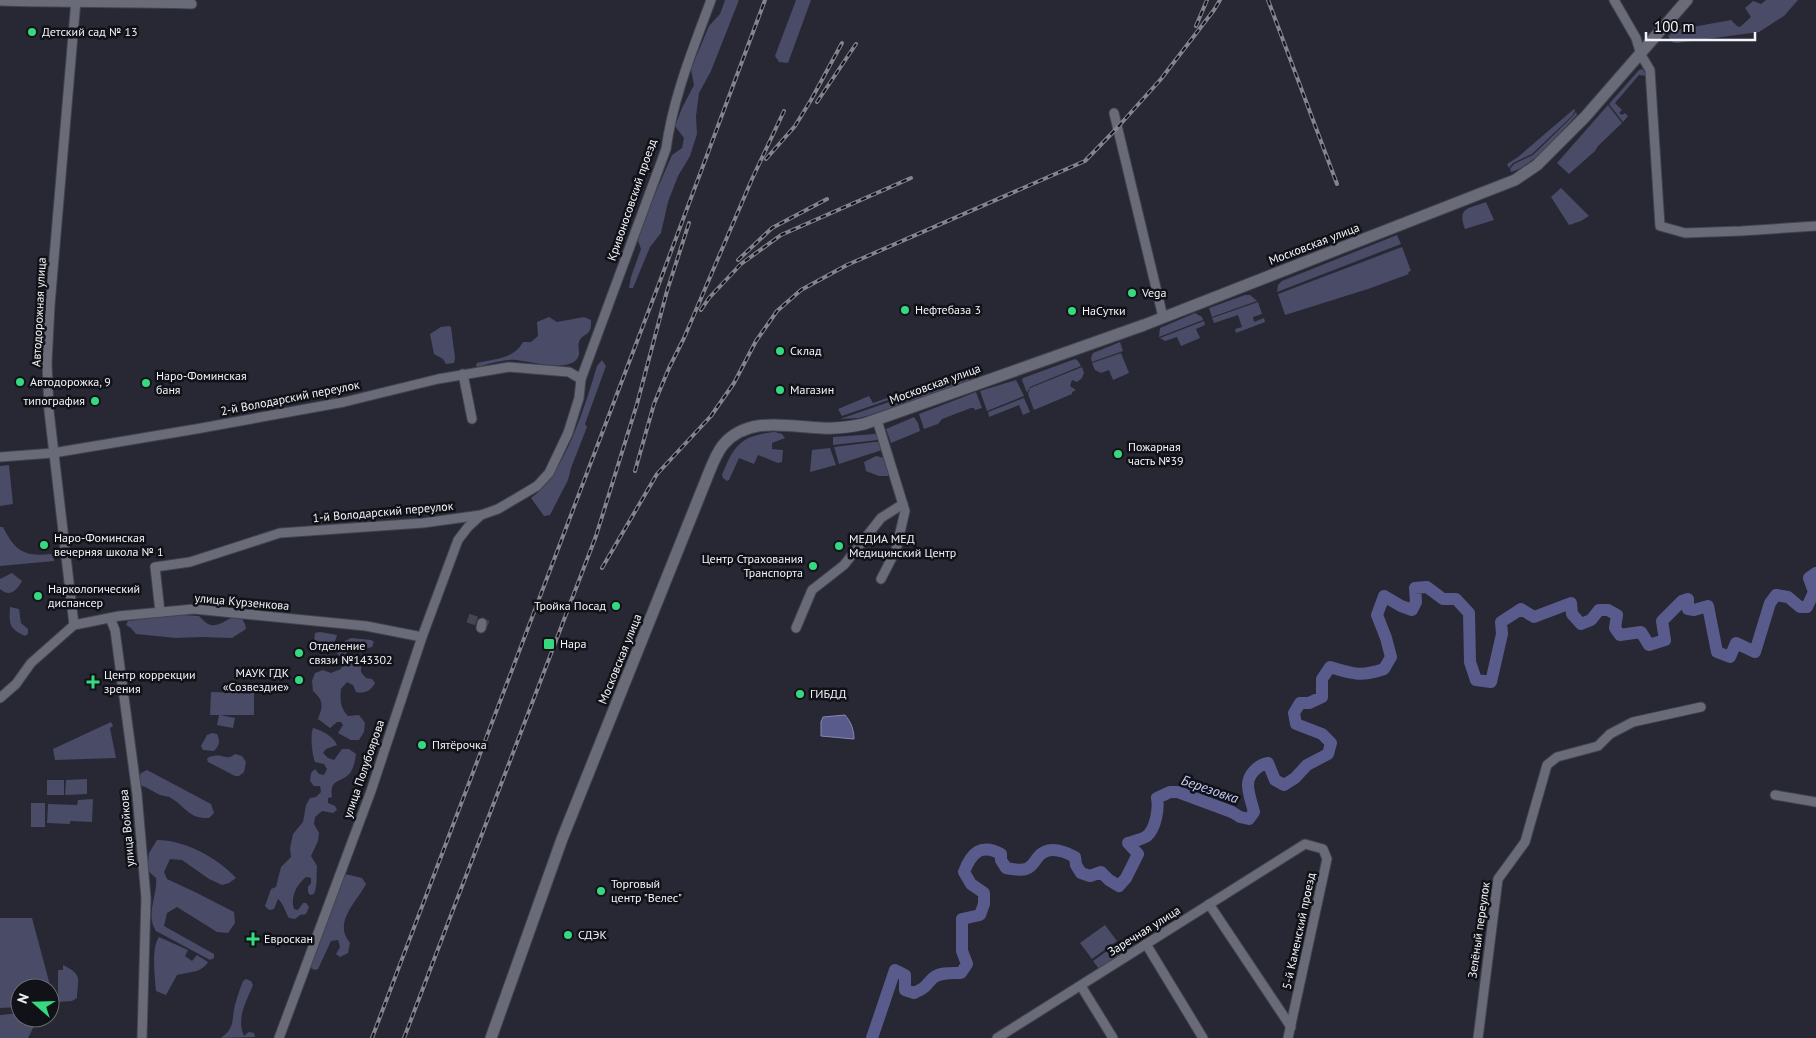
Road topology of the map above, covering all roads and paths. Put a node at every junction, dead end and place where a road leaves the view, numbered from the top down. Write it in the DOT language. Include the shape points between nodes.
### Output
graph roads {
  1 [pos="711,0"];
  2 [pos="1614,0"];
  3 [pos="1687,0"];
  4 [pos="0,1"];
  5 [pos="76,2"];
  6 [pos="192,4"];
  7 [pos="1641,54"];
  8 [pos="1114,113"];
  9 [pos="1816,226"];
  10 [pos="1163,317"];
  11 [pos="463,374"];
  12 [pos="581,378"];
  13 [pos="472,419"];
  14 [pos="877,420"];
  15 [pos="54,453"];
  16 [pos="0,457"];
  17 [pos="903,504"];
  18 [pos="481,515"];
  19 [pos="881,579"];
  20 [pos="160,612"];
  21 [pos="110,618"];
  22 [pos="74,625"];
  23 [pos="796,628"];
  24 [pos="422,637"];
  25 [pos="0,698"];
  26 [pos="1702,707"];
  27 [pos="1775,796"];
  28 [pos="1816,802"];
  29 [pos="1305,844"];
  30 [pos="1210,904"];
  31 [pos="1146,944"];
  32 [pos="1081,986"];
  33 [pos="1290,1028"];
  34 [pos="142,1038"];
  35 [pos="279,1038"];
  36 [pos="491,1038"];
  37 [pos="997,1038"];
  38 [pos="1113,1038"];
  39 [pos="1203,1038"];
  40 [pos="1288,1038"];
  41 [pos="1478,1038"];
  1 -- 12 [label="street, Кривоносовский проезд" via="676,94 666,148"];
  2 -- 7 [label="street" via="1636,38"];
  3 -- 7 [label="main road, Московская улица"];
  4 -- 5 [label="street"];
  5 -- 6 [label="street"];
  5 -- 15 [label="street, Автодорожная улица" via="47,363"];
  7 -- 9 [label="street" via="1650,70 1660,226 1685,233"];
  7 -- 10 [label="main road, Московская улица" via="1579,123 1522,176"];
  8 -- 10 [label="street"];
  10 -- 14 [label="main road, Московская улица"];
  11 -- 12 [label="street, 2-й Володарский переулок" via="509,367 569,372"];
  11 -- 13 [label="street"];
  11 -- 15 [label="street, 2-й Володарский переулок" via="344,402"];
  12 -- 18 [label="street, 1-й Володарский переулок" via="579,398 568,433 549,473 538,486"];
  14 -- 17 [label="street"];
  14 -- 36 [label="main road, Московская улица" via="840,428 754,426 736,434 720,449 562,839"];
  15 -- 16 [label="street, 2-й Володарский переулок"];
  15 -- 22 [label="street, Автодорожная улица"];
  17 -- 19 [label="street" via="905,511 896,550"];
  17 -- 23 [label="street" via="881,518 844,565 812,590"];
  18 -- 20 [label="street, 1-й Володарский переулок" via="422,523 280,533 190,562 155,567"];
  18 -- 24 [label="street, улица Полубоярова" via="458,540"];
  20 -- 21 [label="street, улица Курзенкова"];
  20 -- 24 [label="street, улица Курзенкова" via="203,610 366,626"];
  21 -- 22 [label="street, улица Курзенкова"];
  21 -- 34 [label="street, улица Войкова" via="115,630 128,724 146,898"];
  22 -- 25 [label="street" via="31,663 16,684"];
  24 -- 35 [label="street, улица Полубоярова" via="371,791"];
  26 -- 41 [label="street, Зелёный переулок" via="1633,722 1610,734 1598,746 1557,757 1547,765 1525,842 1498,879"];
  27 -- 28 [label="street"];
  29 -- 30 [label="street, Заречная улица"];
  29 -- 33 [label="street, 5-й Каменский проезд" via="1323,849 1327,859"];
  30 -- 31 [label="street, Заречная улица"];
  30 -- 33 [label="street"];
  31 -- 32 [label="street, Заречная улица"];
  31 -- 39 [label="street"];
  32 -- 37 [label="street, Заречная улица"];
  32 -- 38 [label="street"];
  33 -- 40 [label="street, 5-й Каменский проезд"];
}
